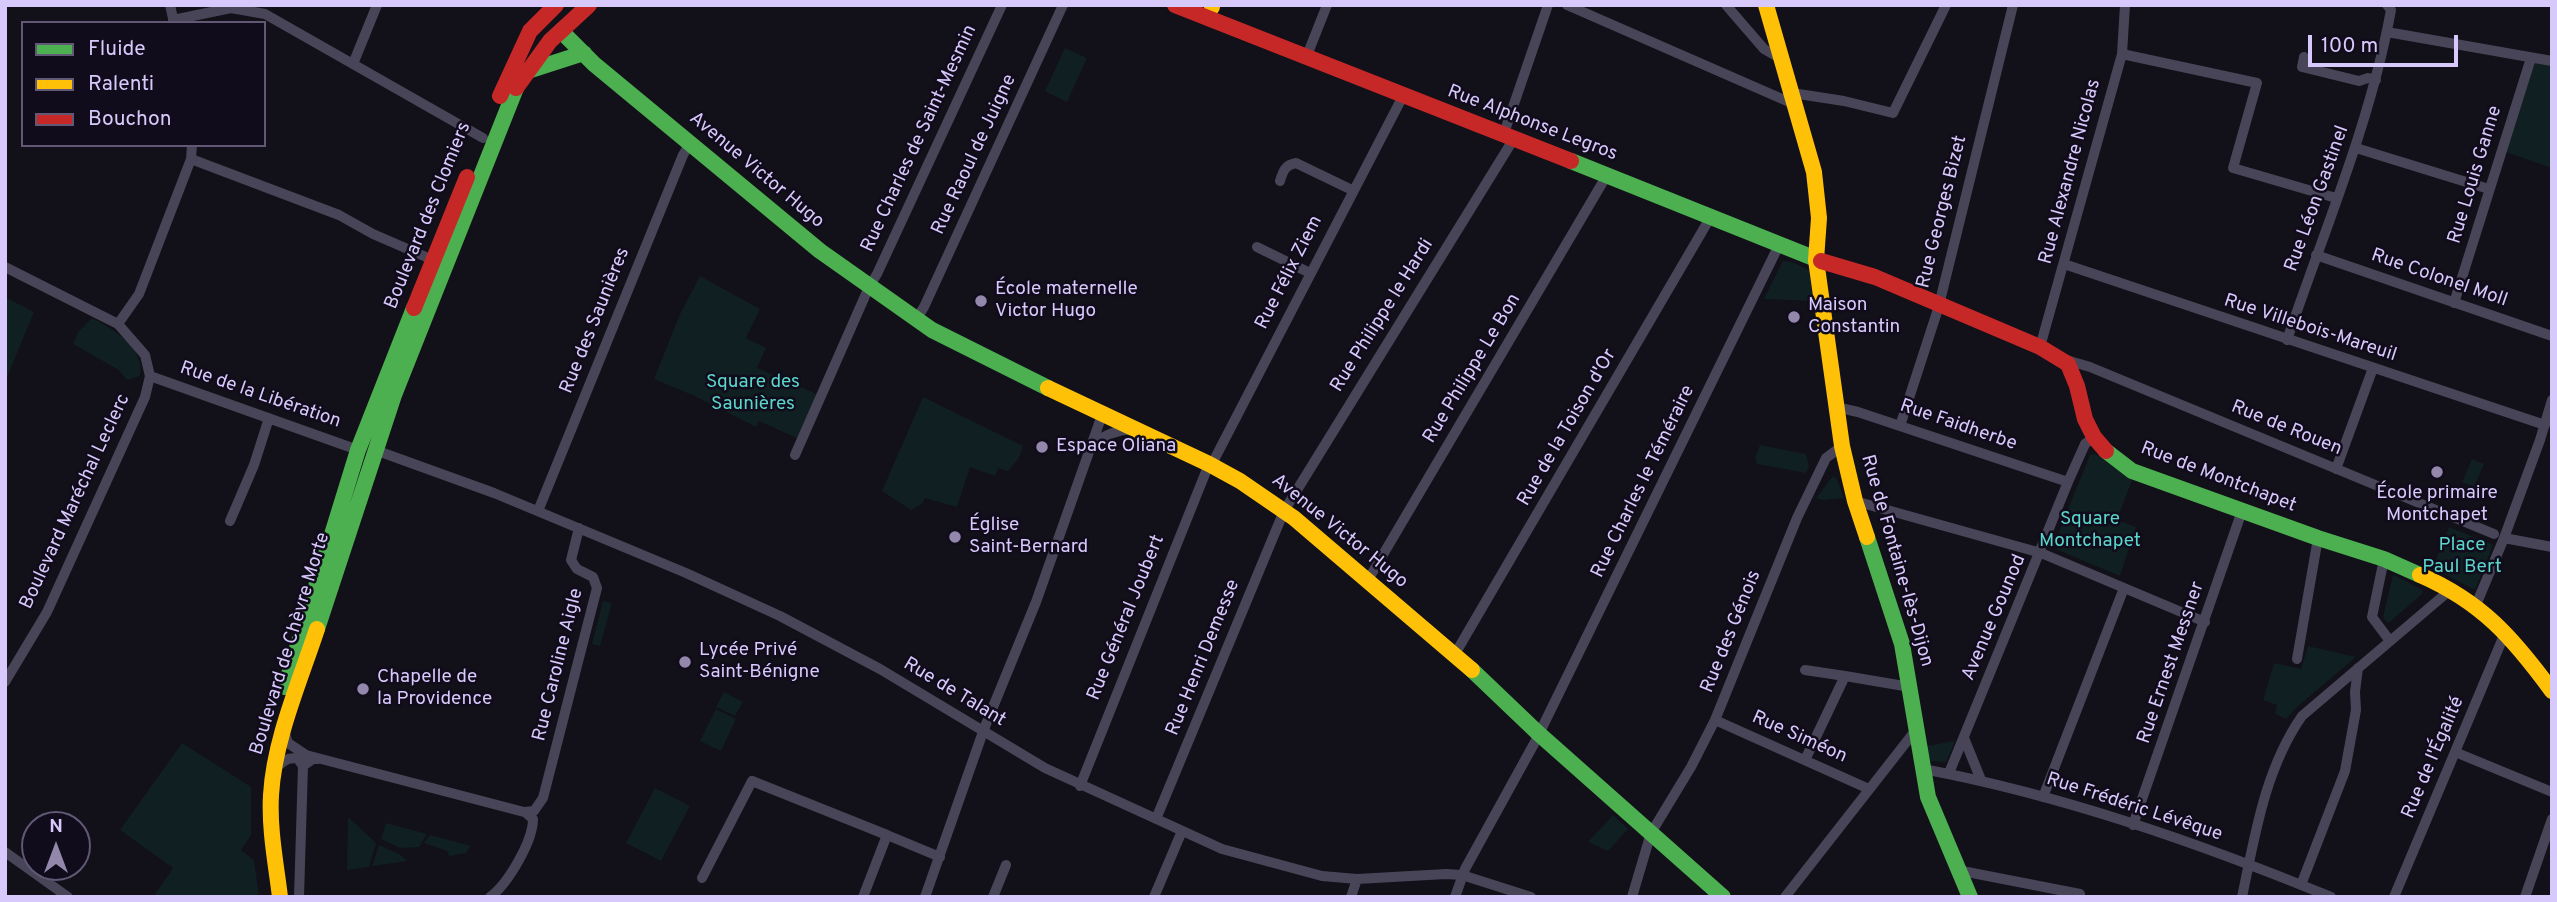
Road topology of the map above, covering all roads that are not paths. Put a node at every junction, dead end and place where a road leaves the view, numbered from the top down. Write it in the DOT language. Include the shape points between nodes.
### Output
graph roads {
  1 [pos="170,5"];
  2 [pos="377,5"];
  3 [pos="589,5"];
  4 [pos="1002,5"];
  5 [pos="1063,5"];
  6 [pos="1175,5"];
  7 [pos="1326,5"];
  8 [pos="1548,5"];
  9 [pos="1567,5"];
  10 [pos="1726,5"];
  11 [pos="1766,5"];
  12 [pos="1947,5"];
  13 [pos="2013,5"];
  14 [pos="2125,5"];
  15 [pos="2387,5"];
  16 [pos="1207,8"];
  17 [pos="272,10"];
  18 [pos="556,13"];
  19 [pos="173,21"];
  20 [pos="2387,32"];
  21 [pos="584,53"];
  22 [pos="2122,54"];
  23 [pos="2304,57"];
  24 [pos="1306,58"];
  25 [pos="2531,58"];
  26 [pos="1783,60"];
  27 [pos="2552,61"];
  28 [pos="353,64"];
  29 [pos="2378,75"];
  30 [pos="521,78"];
  31 [pos="2359,81"];
  32 [pos="620,84"];
  33 [pos="1403,96"];
  34 [pos="1794,99"];
  35 [pos="2370,100"];
  36 [pos="483,138"];
  37 [pos="1508,138"];
  38 [pos="690,145"];
  39 [pos="192,147"];
  40 [pos="2356,148"];
  41 [pos="191,159"];
  42 [pos="1607,175"];
  43 [pos="1280,181"];
  44 [pos="2489,189"];
  45 [pos="1352,190"];
  46 [pos="2336,198"];
  47 [pos="1710,218"];
  48 [pos="1779,245"];
  49 [pos="1257,247"];
  50 [pos="2316,256"];
  51 [pos="433,260"];
  52 [pos="1816,260"];
  53 [pos="2064,264"];
  54 [pos="5,267"];
  55 [pos="1310,273"];
  56 [pos="869,287"];
  57 [pos="1939,303"];
  58 [pos="2454,303"];
  59 [pos="917,318"];
  60 [pos="118,324"];
  61 [pos="2552,336"];
  62 [pos="2287,340"];
  63 [pos="2040,347"];
  64 [pos="2063,359"];
  65 [pos="2373,368"];
  66 [pos="150,376"];
  67 [pos="2552,400"];
  68 [pos="1836,407"];
  69 [pos="1102,415"];
  70 [pos="268,418"];
  71 [pos="2545,425"];
  72 [pos="1900,426"];
  73 [pos="1132,429"];
  74 [pos="2094,437"];
  75 [pos="2546,441"];
  76 [pos="1091,445"];
  77 [pos="1842,446"];
  78 [pos="358,450"];
  79 [pos="375,450"];
  80 [pos="795,455"];
  81 [pos="1209,464"];
  82 [pos="2336,469"];
  83 [pos="2068,482"];
  84 [pos="1855,501"];
  85 [pos="538,511"];
  86 [pos="1284,511"];
  87 [pos="2242,511"];
  88 [pos="230,521"];
  89 [pos="579,528"];
  90 [pos="2499,536"];
  91 [pos="2318,538"];
  92 [pos="2552,547"];
  93 [pos="2040,553"];
  94 [pos="2384,559"];
  95 [pos="1368,580"];
  96 [pos="2124,588"];
  97 [pos="2449,591"];
  98 [pos="2476,605"];
  99 [pos="2205,622"];
  100 [pos="2505,633"];
  101 [pos="2390,641"];
  102 [pos="1455,654"];
  103 [pos="5,656"];
  104 [pos="2297,659"];
  105 [pos="17,663"];
  106 [pos="2358,668"];
  107 [pos="1805,670"];
  108 [pos="1845,676"];
  109 [pos="5,682"];
  110 [pos="1910,687"];
  111 [pos="2552,691"];
  112 [pos="1715,720"];
  113 [pos="284,726"];
  114 [pos="984,729"];
  115 [pos="1915,731"];
  116 [pos="1538,733"];
  117 [pos="1964,738"];
  118 [pos="2455,751"];
  119 [pos="322,759"];
  120 [pos="1805,760"];
  121 [pos="303,766"];
  122 [pos="1923,769"];
  123 [pos="274,772"];
  124 [pos="1949,774"];
  125 [pos="1981,780"];
  126 [pos="1080,786"];
  127 [pos="1869,789"];
  128 [pos="2552,792"];
  129 [pos="2043,797"];
  130 [pos="525,812"];
  131 [pos="2552,818"];
  132 [pos="1156,819"];
  133 [pos="2133,825"];
  134 [pos="1182,831"];
  135 [pos="1651,833"];
  136 [pos="887,835"];
  137 [pos="5,852"];
  138 [pos="940,857"];
  139 [pos="2249,864"];
  140 [pos="1006,865"];
  141 [pos="1957,870"];
  142 [pos="1462,876"];
  143 [pos="702,878"];
  144 [pos="1357,879"];
  145 [pos="2301,885"];
  146 [pos="55,893"];
  147 [pos="2080,894"];
  148 [pos="68,897"];
  149 [pos="269,897"];
  150 [pos="280,897"];
  151 [pos="299,897"];
  152 [pos="490,897"];
  153 [pos="863,897"];
  154 [pos="925,897"];
  155 [pos="993,897"];
  156 [pos="1154,897"];
  157 [pos="1351,897"];
  158 [pos="1455,897"];
  159 [pos="1531,897"];
  160 [pos="1632,897"];
  161 [pos="1723,897"];
  162 [pos="1785,897"];
  163 [pos="1970,897"];
  164 [pos="2242,897"];
  165 [pos="2331,897"];
  166 [pos="2394,897"];
  167 [pos="2525,897"];
  1 -- 19 [label="street"];
  2 -- 28 [label="street"];
  3 -- 18 [label="main road"];
  4 -- 56 [label="street, Rue Charles de Saint-Mesmin"];
  5 -- 59 [label="street, Rue Raoul de Juigne"];
  6 -- 16 [label="main road, Rue Alphonse Legros"];
  7 -- 24 [label="street"];
  8 -- 37 [label="street, Rue Philippe le Hardi"];
  9 -- 34 [label="street"];
  10 -- 26 [label="street" via="1764,49"];
  11 -- 26 [label="main road, Rue de Fontaine-lès-Dijon"];
  12 -- 34 [label="street" via="1893,113 1844,101"];
  13 -- 57 [label="street, Rue Georges Bizet"];
  14 -- 22 [label="street, Rue Alexandre Nicolas"];
  15 -- 20 [label="street, Rue Léon Gastinel" via="2391,10"];
  16 -- 24 [label="main road, Rue Alphonse Legros" via="1232,28"];
  17 -- 19 [label="street" via="231,8"];
  17 -- 28 [label="street"];
  18 -- 21 [label="main road, Avenue Victor Hugo"];
  18 -- 30 [label="main road, Boulevard des Clomiers"];
  18 -- 32 [label="main road, Avenue Victor Hugo"];
  18 -- 36 [label="main road, Boulevard des Clomiers" via="530,30"];
  20 -- 25 [label="street"];
  20 -- 29 [label="street, Rue Léon Gastinel"];
  21 -- 30 [label="main road"];
  21 -- 32 [label="main road, Avenue Victor Hugo"];
  22 -- 46 [label="street" via="2257,83 2233,168"];
  22 -- 53 [label="street, Rue Alexandre Nicolas"];
  23 -- 31 [label="street" via="2302,66"];
  24 -- 33 [label="main road, Rue Alphonse Legros"];
  25 -- 27 [label="street"];
  25 -- 44 [label="street, Rue Louis Ganne"];
  26 -- 34 [label="main road, Rue de Fontaine-lès-Dijon"];
  28 -- 36 [label="street"];
  29 -- 31 [label="street"];
  29 -- 35 [label="street, Rue Léon Gastinel"];
  30 -- 79 [label="main road, Boulevard des Clomiers"];
  31 -- 35 [label="street" via="2362,94"];
  32 -- 38 [label="main road, Avenue Victor Hugo"];
  33 -- 37 [label="main road, Rue Alphonse Legros"];
  33 -- 45 [label="street, Rue Félix Ziem"];
  34 -- 52 [label="main road, Rue de Fontaine-lès-Dijon" via="1814,172 1819,218"];
  35 -- 40 [label="street, Rue Léon Gastinel"];
  36 -- 51 [label="main road, Boulevard des Clomiers"];
  37 -- 42 [label="main road, Rue Alphonse Legros"];
  37 -- 86 [label="street, Rue Philippe le Hardi"];
  38 -- 56 [label="main road, Avenue Victor Hugo"];
  38 -- 85 [label="street, Rue des Saunières" via="682,155"];
  39 -- 41 [label="street"];
  40 -- 44 [label="street"];
  40 -- 46 [label="street, Rue Léon Gastinel"];
  41 -- 51 [label="street" via="339,215"];
  41 -- 60 [label="street" via="139,294"];
  42 -- 47 [label="main road, Rue Alphonse Legros"];
  42 -- 95 [label="street, Rue Philippe Le Bon"];
  43 -- 45 [label="street" via="1283,170 1296,163"];
  44 -- 58 [label="street, Rue Louis Ganne"];
  45 -- 55 [label="street, Rue Félix Ziem"];
  46 -- 50 [label="street, Rue Léon Gastinel"];
  47 -- 48 [label="main road, Rue Alphonse Legros"];
  47 -- 102 [label="street, Rue de la Toison d'Or"];
  48 -- 52 [label="main road, Rue Alphonse Legros"];
  48 -- 116 [label="street, Rue Charles le Téméraire"];
  49 -- 55 [label="street"];
  50 -- 58 [label="street, Rue Colonel Moll"];
  50 -- 62 [label="street, Rue Léon Gastinel"];
  51 -- 78 [label="main road, Boulevard des Clomiers"];
  52 -- 57 [label="main road"];
  52 -- 68 [label="main road, Rue de Fontaine-lès-Dijon"];
  53 -- 62 [label="street, Rue Villebois-Mareuil"];
  53 -- 63 [label="street, Rue Alexandre Nicolas"];
  54 -- 60 [label="street"];
  55 -- 81 [label="street, Rue Félix Ziem"];
  56 -- 59 [label="main road, Avenue Victor Hugo"];
  56 -- 80 [label="street"];
  57 -- 63 [label="main road"];
  57 -- 72 [label="street, Rue Georges Bizet"];
  58 -- 61 [label="street, Rue Colonel Moll"];
  59 -- 69 [label="main road, Avenue Victor Hugo" via="1003,368"];
  60 -- 66 [label="street, Boulevard Maréchal Leclerc" via="145,355"];
  62 -- 65 [label="street, Rue Villebois-Mareuil"];
  63 -- 64 [label="main road"];
  64 -- 74 [label="main road, Rue de Montchapet"];
  64 -- 82 [label="street, Rue de Rouen"];
  65 -- 71 [label="street, Rue Villebois-Mareuil"];
  65 -- 82 [label="street"];
  66 -- 70 [label="street, Rue de la Libération"];
  66 -- 105 [label="street, Boulevard Maréchal Leclerc" via="145,397 47,612"];
  67 -- 71 [label="street"];
  68 -- 72 [label="street, Rue Faidherbe"];
  68 -- 77 [label="main road, Rue de Fontaine-lès-Dijon"];
  69 -- 73 [label="main road, Avenue Victor Hugo"];
  69 -- 76 [label="street"];
  70 -- 78 [label="street, Rue de la Libération"];
  70 -- 88 [label="street"];
  71 -- 75 [label="street"];
  72 -- 83 [label="street, Rue Faidherbe"];
  73 -- 76 [label="street" via="1110,433"];
  73 -- 81 [label="main road, Avenue Victor Hugo"];
  74 -- 83 [label="street, Avenue Gounod" via="2085,444"];
  74 -- 87 [label="main road, Rue de Montchapet" via="2132,471"];
  75 -- 90 [label="street"];
  76 -- 114 [label="street" via="1036,602"];
  77 -- 84 [label="main road, Rue de Fontaine-lès-Dijon"];
  77 -- 112 [label="street, Rue des Génois" via="1826,458 1797,518"];
  78 -- 79 [label="main road"];
  78 -- 149 [label="main road, Boulevard de Chèvre Morte" via="266,750 260,821"];
  79 -- 85 [label="street, Rue de Talant"];
  79 -- 113 [label="main road, Boulevard de Chèvre Morte"];
  81 -- 86 [label="main road, Avenue Victor Hugo"];
  81 -- 126 [label="street, Rue Général Joubert"];
  82 -- 90 [label="street, Rue de Rouen"];
  83 -- 93 [label="street, Avenue Gounod"];
  84 -- 93 [label="street"];
  84 -- 110 [label="main road, Rue de Fontaine-lès-Dijon" via="1902,644"];
  85 -- 89 [label="street, Rue de Talant"];
  86 -- 95 [label="main road, Avenue Victor Hugo"];
  86 -- 132 [label="street, Rue Henri Demesse"];
  87 -- 91 [label="main road, Rue de Montchapet"];
  87 -- 99 [label="street, Rue Ernest Messner"];
  89 -- 114 [label="street, Rue de Talant" via="790,621"];
  89 -- 130 [label="street, Rue Caroline Aigle" via="572,564 593,577 597,585 543,798 534,811"];
  90 -- 92 [label="street, Rue de Rouen"];
  90 -- 98 [label="street"];
  91 -- 94 [label="main road, Rue de Montchapet"];
  91 -- 104 [label="street"];
  93 -- 96 [label="street"];
  93 -- 117 [label="street, Avenue Gounod"];
  94 -- 97 [label="main road, Rue de Montchapet"];
  94 -- 101 [label="street" via="2372,617"];
  95 -- 102 [label="main road, Avenue Victor Hugo"];
  96 -- 99 [label="street"];
  96 -- 129 [label="street"];
  97 -- 98 [label="main road, Rue de Montchapet"];
  97 -- 101 [label="street"];
  98 -- 100 [label="main road, Rue de Montchapet"];
  99 -- 133 [label="street, Rue Ernest Messner"];
  100 -- 111 [label="main road, Rue de Montchapet"];
  100 -- 118 [label="street, Rue de l'Égalité"];
  101 -- 106 [label="street"];
  102 -- 116 [label="main road, Avenue Victor Hugo"];
  103 -- 105 [label="street"];
  105 -- 109 [label="street, Boulevard Maréchal Leclerc"];
  106 -- 139 [label="street" via="2302,716 2291,732 2275,765"];
  106 -- 145 [label="street" via="2345,771"];
  107 -- 108 [label="street"];
  108 -- 110 [label="street"];
  108 -- 120 [label="street"];
  110 -- 115 [label="main road, Rue de Fontaine-lès-Dijon"];
  112 -- 120 [label="street, Rue Siméon"];
  112 -- 135 [label="street, Rue des Génois"];
  113 -- 119 [label="street" via="285,739 293,749"];
  113 -- 123 [label="main road, Boulevard de Chèvre Morte"];
  114 -- 126 [label="street, Rue de Talant"];
  114 -- 138 [label="street"];
  115 -- 122 [label="main road, Rue de Fontaine-lès-Dijon"];
  115 -- 127 [label="street"];
  116 -- 135 [label="main road, Avenue Victor Hugo"];
  116 -- 142 [label="street, Rue Charles le Téméraire"];
  117 -- 124 [label="street, Avenue Gounod"];
  117 -- 125 [label="street"];
  118 -- 128 [label="street"];
  118 -- 166 [label="street, Rue de l'Égalité"];
  119 -- 121 [label="street"];
  119 -- 130 [label="street"];
  120 -- 127 [label="street, Rue Siméon"];
  121 -- 123 [label="street" via="290,758"];
  121 -- 151 [label="street"];
  122 -- 124 [label="street, Rue Frédéric Lévêque"];
  122 -- 141 [label="main road, Rue de Fontaine-lès-Dijon" via="1927,797"];
  123 -- 150 [label="main road, Boulevard de Chèvre Morte" via="272,835"];
  124 -- 125 [label="street, Rue Frédéric Lévêque"];
  125 -- 129 [label="street, Rue Frédéric Lévêque"];
  126 -- 132 [label="street, Rue de Talant"];
  127 -- 162 [label="street"];
  129 -- 133 [label="street, Rue Frédéric Lévêque"];
  130 -- 152 [label="street" via="533,819 531,834 505,884"];
  131 -- 167 [label="street"];
  132 -- 134 [label="street, Rue de Talant"];
  133 -- 139 [label="street, Rue Frédéric Lévêque"];
  134 -- 144 [label="street, Rue de Talant" via="1222,849 1322,876"];
  134 -- 156 [label="street"];
  135 -- 160 [label="street, Rue des Génois"];
  135 -- 161 [label="main road, Avenue Victor Hugo"];
  136 -- 138 [label="street"];
  136 -- 143 [label="street" via="752,781"];
  136 -- 153 [label="street"];
  137 -- 146 [label="street"];
  138 -- 154 [label="street"];
  139 -- 145 [label="street, Rue Frédéric Lévêque"];
  139 -- 164 [label="street"];
  140 -- 155 [label="street"];
  141 -- 147 [label="street"];
  141 -- 163 [label="main road, Rue de Fontaine-lès-Dijon"];
  142 -- 144 [label="street, Rue de Talant"];
  142 -- 158 [label="street, Rue Charles le Téméraire"];
  142 -- 159 [label="street, Rue de Talant"];
  144 -- 157 [label="street"];
  145 -- 165 [label="street, Rue Frédéric Lévêque"];
  146 -- 148 [label="street"];
}
